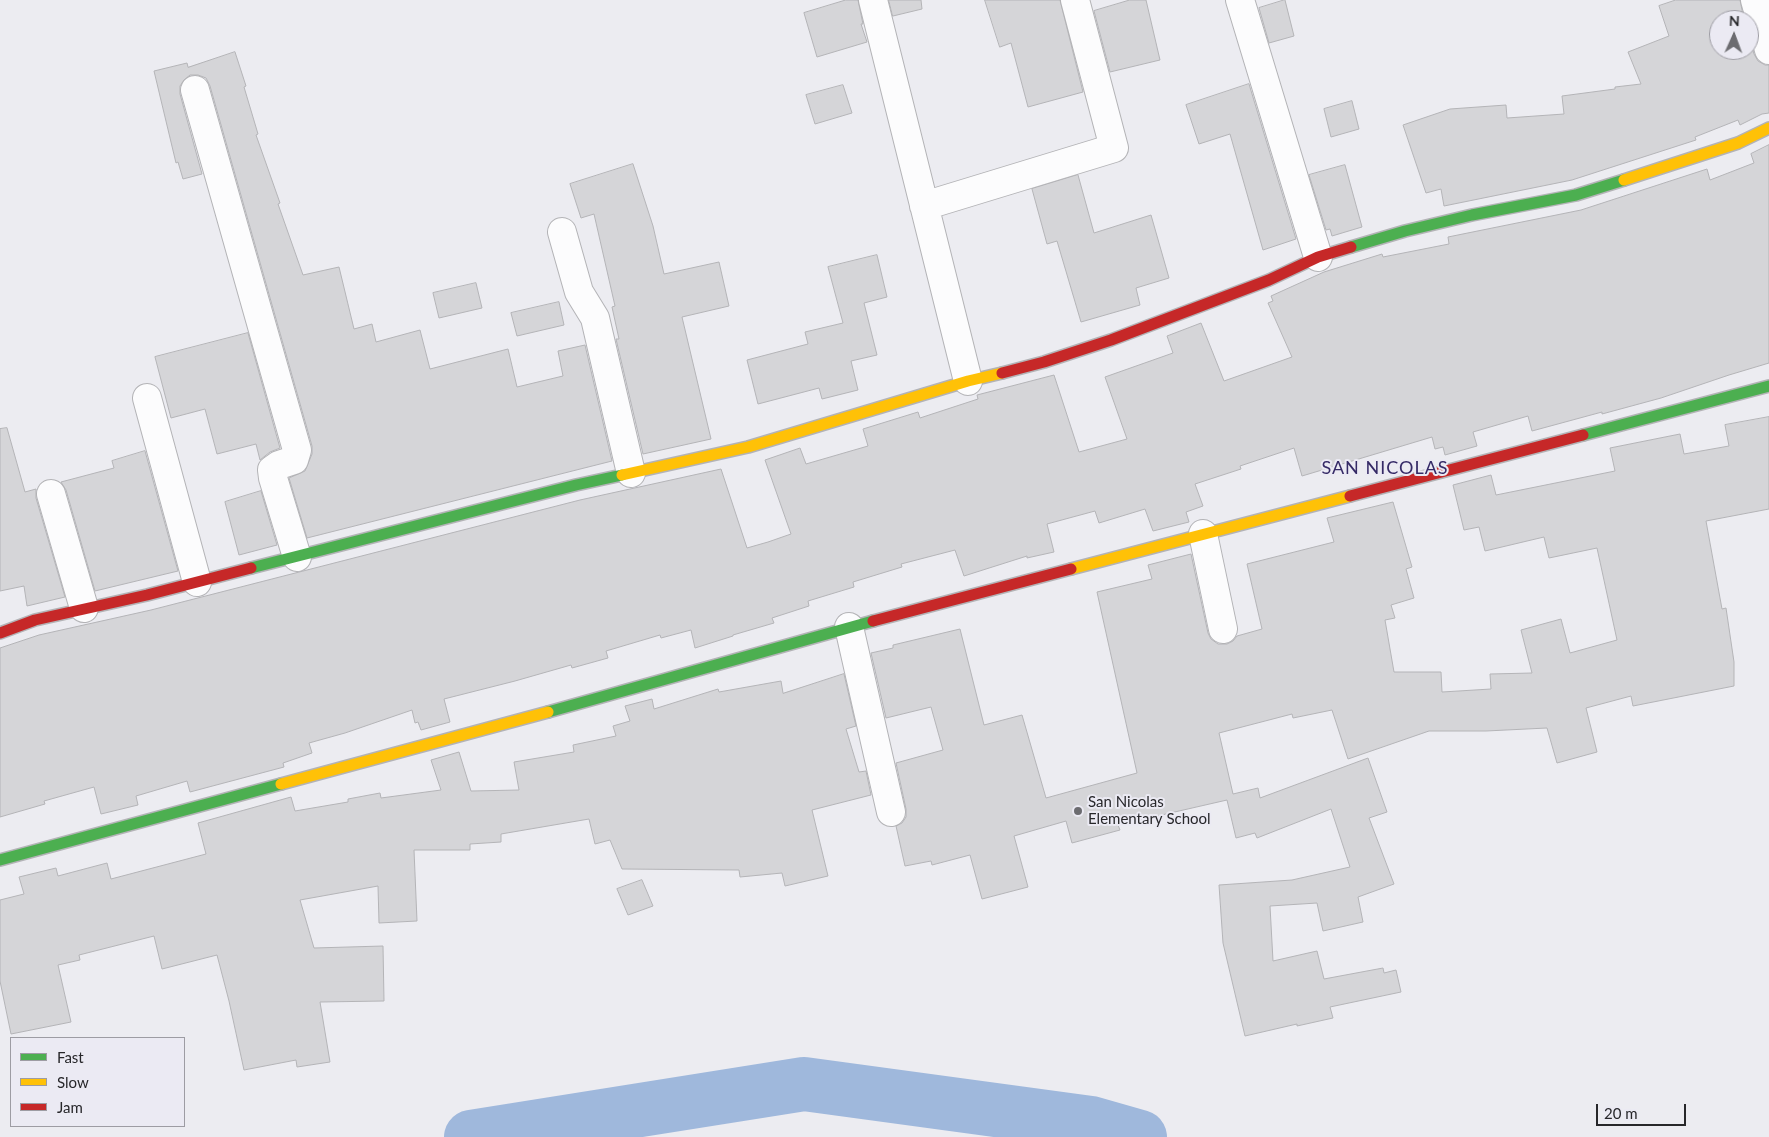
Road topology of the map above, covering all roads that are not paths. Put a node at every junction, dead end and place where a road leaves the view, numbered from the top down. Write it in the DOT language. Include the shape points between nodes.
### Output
graph roads {
  1 [pos="873,0"];
  2 [pos="1075,0"];
  3 [pos="1240,0"];
  4 [pos="1755,0"];
  5 [pos="1769,50"];
  6 [pos="195,90"];
  7 [pos="1769,128"];
  8 [pos="924,206"];
  9 [pos="562,232"];
  10 [pos="1318,257"];
  11 [pos="968,380"];
  12 [pos="1769,386"];
  13 [pos="147,398"];
  14 [pos="632,473"];
  15 [pos="51,494"];
  16 [pos="1203,534"];
  17 [pos="297,557"];
  18 [pos="197,582"];
  19 [pos="84,608"];
  20 [pos="849,627"];
  21 [pos="1223,628"];
  22 [pos="0,633"];
  23 [pos="891,812"];
  24 [pos="0,860"];
  1 -- 8 [label="street"];
  2 -- 8 [label="street" via="1114,148"];
  3 -- 10 [label="street"];
  4 -- 5 [label="street"];
  6 -- 17 [label="street" via="296,450 294,460 279,464 272,470"];
  7 -- 10 [label="street" via="1738,143 1576,195 1472,214"];
  8 -- 11 [label="street"];
  9 -- 14 [label="street" via="579,292 595,318"];
  10 -- 11 [label="street" via="1270,280 1111,340 1044,362"];
  11 -- 14 [label="street" via="748,447"];
  12 -- 16 [label="street"];
  13 -- 18 [label="street"];
  14 -- 17 [label="street"];
  15 -- 19 [label="street"];
  16 -- 20 [label="street"];
  16 -- 21 [label="street"];
  17 -- 18 [label="street"];
  18 -- 19 [label="street"];
  19 -- 22 [label="street" via="34,620"];
  20 -- 23 [label="street"];
  20 -- 24 [label="street"];
}
